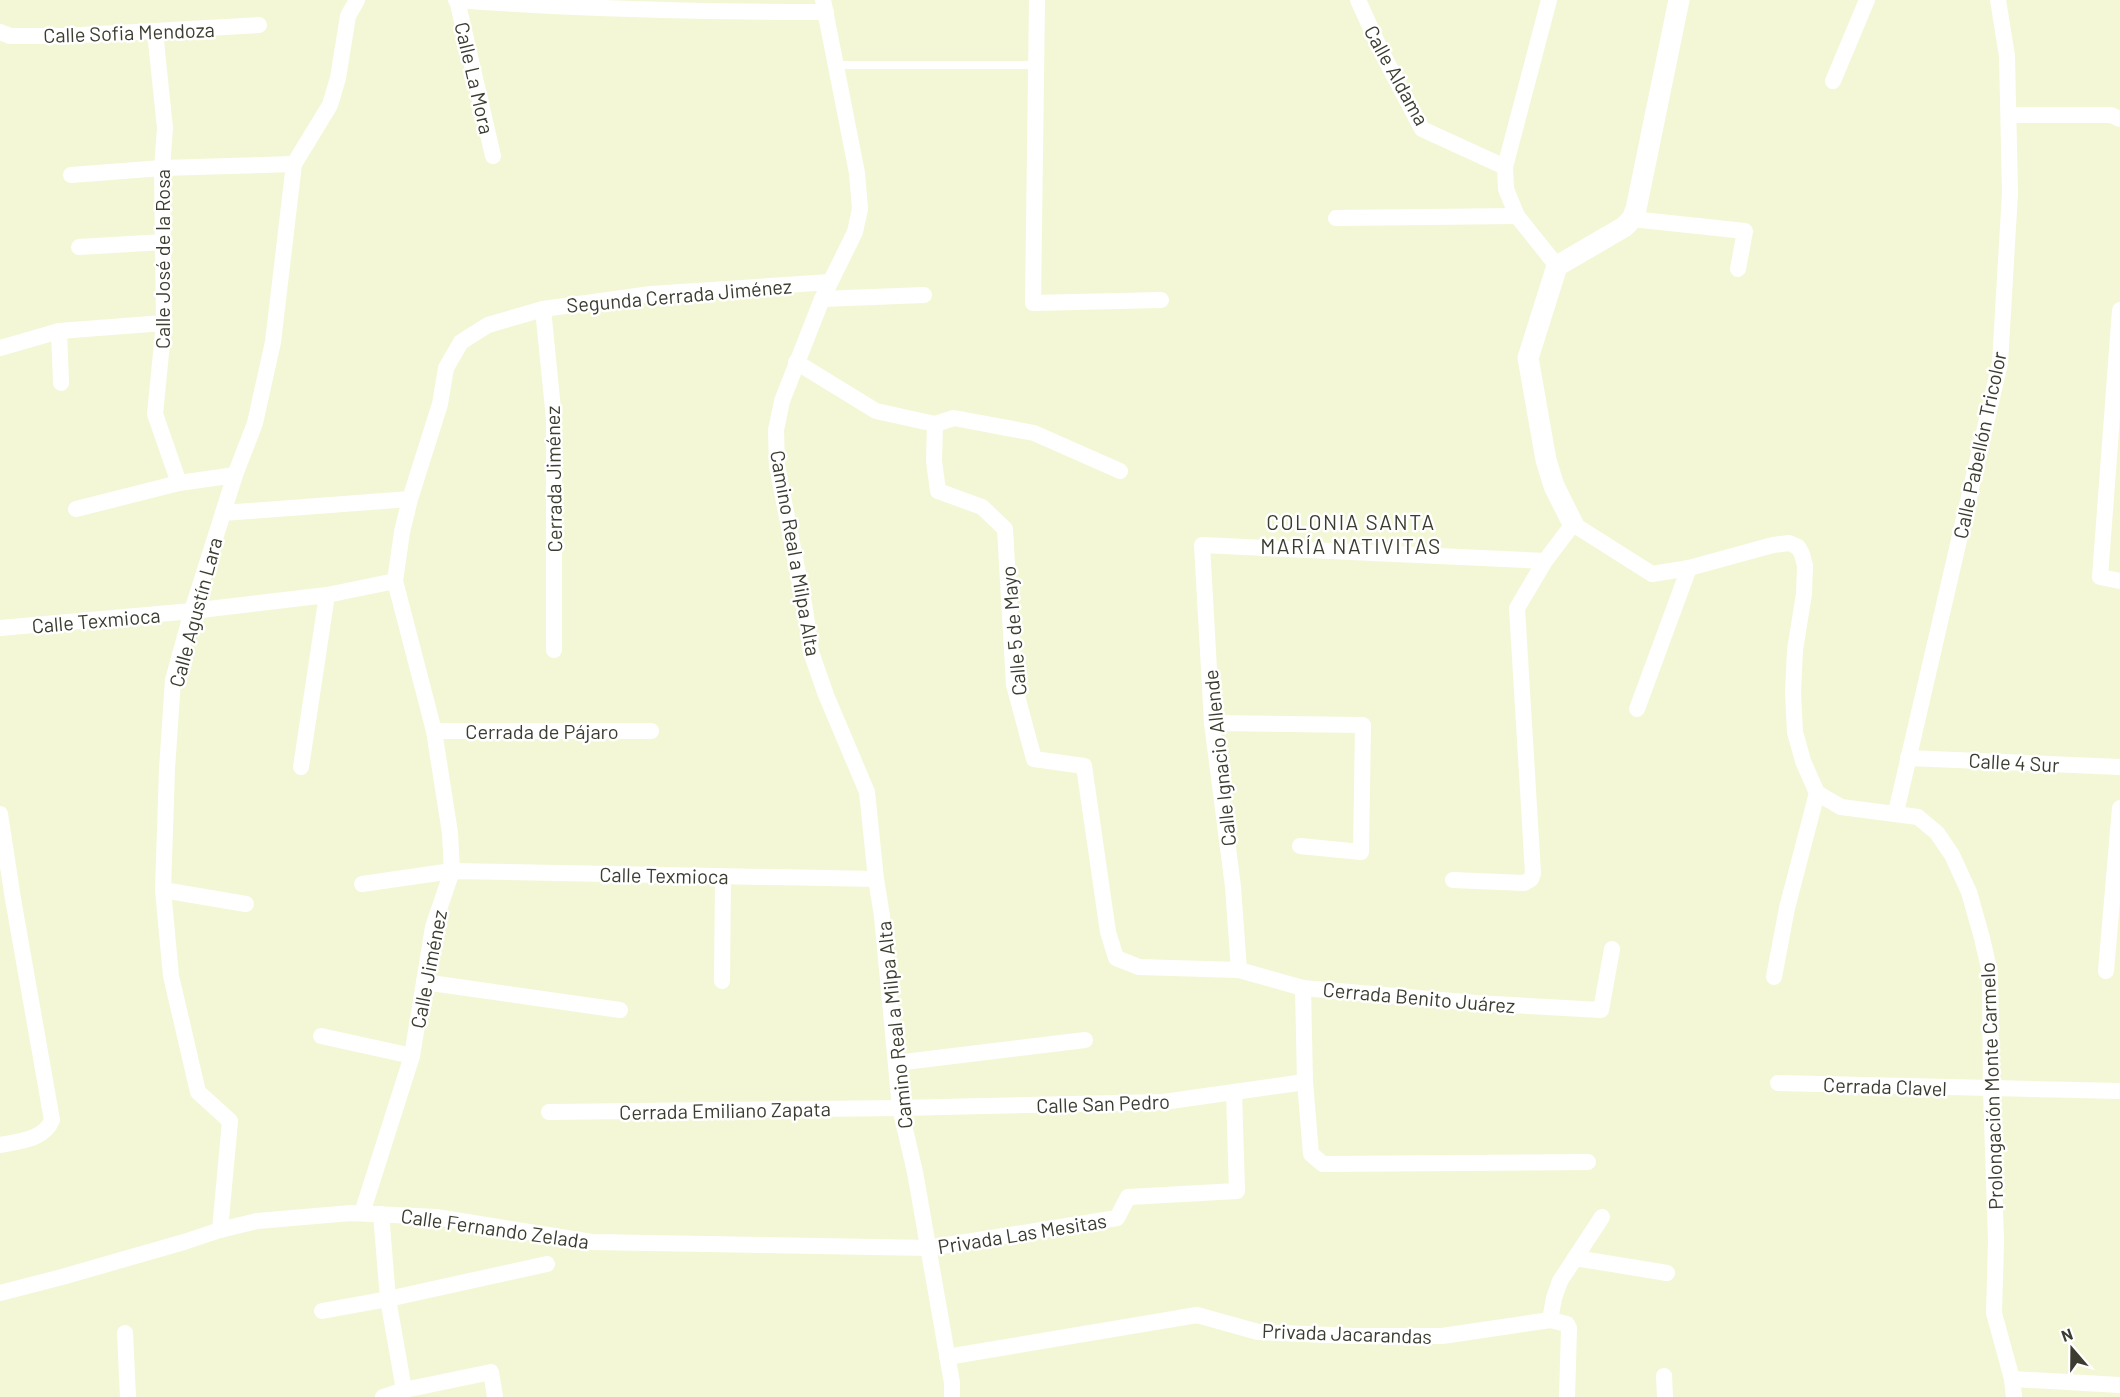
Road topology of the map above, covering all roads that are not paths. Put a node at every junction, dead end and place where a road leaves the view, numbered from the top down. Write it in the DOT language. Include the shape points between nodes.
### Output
graph roads {
  1 [pos="357,0"];
  2 [pos="457,0"];
  3 [pos="1036,0"];
  4 [pos="1358,0"];
  5 [pos="1549,0"];
  6 [pos="1679,0"];
  7 [pos="1867,0"];
  8 [pos="1998,0"];
  9 [pos="824,6"];
  10 [pos="259,25"];
  11 [pos="0,32"];
  12 [pos="156,32"];
  13 [pos="836,65"];
  14 [pos="1035,65"];
  15 [pos="1833,81"];
  16 [pos="2009,115"];
  17 [pos="2120,119"];
  18 [pos="493,156"];
  19 [pos="294,164"];
  20 [pos="1505,167"];
  21 [pos="162,168"];
  22 [pos="71,175"];
  23 [pos="1517,216"];
  24 [pos="1336,218"];
  25 [pos="1632,219"];
  26 [pos="164,243"];
  27 [pos="79,247"];
  28 [pos="1557,266"];
  29 [pos="1738,269"];
  30 [pos="830,282"];
  31 [pos="924,295"];
  32 [pos="822,299"];
  33 [pos="1161,300"];
  34 [pos="543,309"];
  35 [pos="2120,310"];
  36 [pos="164,323"];
  37 [pos="59,331"];
  38 [pos="0,348"];
  39 [pos="796,362"];
  40 [pos="61,383"];
  41 [pos="934,424"];
  42 [pos="1120,471"];
  43 [pos="235,475"];
  44 [pos="179,483"];
  45 [pos="410,499"];
  46 [pos="76,508"];
  47 [pos="223,513"];
  48 [pos="1574,524"];
  49 [pos="1545,561"];
  50 [pos="1689,568"];
  51 [pos="395,581"];
  52 [pos="2120,581"];
  53 [pos="327,595"];
  54 [pos="192,611"];
  55 [pos="0,628"];
  56 [pos="554,650"];
  57 [pos="1637,709"];
  58 [pos="1212,723"];
  59 [pos="434,731"];
  60 [pos="651,731"];
  61 [pos="1908,758"];
  62 [pos="301,767"];
  63 [pos="2120,767"];
  64 [pos="1817,793"];
  65 [pos="2120,808"];
  66 [pos="1896,812"];
  67 [pos="0,814"];
  68 [pos="1300,846"];
  69 [pos="452,870"];
  70 [pos="723,876"];
  71 [pos="876,879"];
  72 [pos="1453,880"];
  73 [pos="362,884"];
  74 [pos="163,890"];
  75 [pos="246,904"];
  76 [pos="1612,950"];
  77 [pos="1239,970"];
  78 [pos="2106,971"];
  79 [pos="1774,977"];
  80 [pos="722,981"];
  81 [pos="424,982"];
  82 [pos="1303,988"];
  83 [pos="620,1010"];
  84 [pos="321,1036"];
  85 [pos="1085,1040"];
  86 [pos="412,1056"];
  87 [pos="896,1063"];
  88 [pos="1305,1083"];
  89 [pos="1778,1083"];
  90 [pos="1991,1089"];
  91 [pos="2120,1091"];
  92 [pos="1234,1092"];
  93 [pos="900,1108"];
  94 [pos="549,1112"];
  95 [pos="0,1145"];
  96 [pos="1588,1162"];
  97 [pos="362,1213"];
  98 [pos="381,1214"];
  99 [pos="1602,1217"];
  100 [pos="220,1230"];
  101 [pos="928,1248"];
  102 [pos="1575,1258"];
  103 [pos="547,1264"];
  104 [pos="1666,1273"];
  105 [pos="0,1293"];
  106 [pos="388,1299"];
  107 [pos="322,1311"];
  108 [pos="1550,1320"];
  109 [pos="125,1333"];
  110 [pos="947,1357"];
  111 [pos="1664,1376"];
  112 [pos="2012,1379"];
  113 [pos="2120,1385"];
  114 [pos="404,1390"];
  115 [pos="128,1397"];
  116 [pos="383,1397"];
  117 [pos="495,1397"];
  118 [pos="952,1397"];
  119 [pos="1567,1397"];
  120 [pos="1665,1397"];
  121 [pos="2014,1397"];
  1 -- 19 [label="street, Calle Agustín Lara" via="348,16 330,105"];
  2 -- 9 [label="street" via="716,12"];
  2 -- 18 [label="street, Calle La Mora"];
  3 -- 14 [label="street"];
  4 -- 20 [label="street, Calle Aldama" via="1422,129"];
  5 -- 20 [label="street"];
  6 -- 25 [label="street"];
  7 -- 15 [label="street"];
  8 -- 16 [label="street, Calle Pabellón Tricolor" via="2007,56"];
  9 -- 13 [label="street, Camino Real a Milpa Alta"];
  10 -- 12 [label="street, Calle Sofia Mendoza"];
  11 -- 12 [label="street, Calle Sofia Mendoza" via="10,36 64,36"];
  12 -- 21 [label="street, Calle José de la Rosa" via="165,128"];
  13 -- 14 [label="lane"];
  13 -- 30 [label="street, Camino Real a Milpa Alta" via="860,209 855,232"];
  14 -- 33 [label="street" via="1033,303"];
  16 -- 17 [label="street"];
  16 -- 61 [label="street, Calle Pabellón Tricolor" via="2010,193 2000,363"];
  19 -- 21 [label="street"];
  19 -- 43 [label="street, Calle Agustín Lara" via="273,342 255,423"];
  20 -- 23 [label="street" via="1506,189"];
  21 -- 22 [label="street"];
  21 -- 26 [label="street, Calle José de la Rosa"];
  23 -- 24 [label="street"];
  23 -- 28 [label="street"];
  25 -- 28 [label="street"];
  25 -- 29 [label="street" via="1745,231"];
  26 -- 27 [label="street"];
  26 -- 36 [label="street, Calle José de la Rosa"];
  28 -- 48 [label="street" via="1528,358 1529,375 1546,460 1554,486"];
  30 -- 32 [label="street, Camino Real a Milpa Alta"];
  30 -- 34 [label="street, Segunda Cerrada Jiménez" via="651,294"];
  31 -- 32 [label="street"];
  32 -- 39 [label="street, Camino Real a Milpa Alta"];
  34 -- 45 [label="street, Segunda Cerrada Jiménez" via="488,324 461,342 446,368 440,404"];
  34 -- 56 [label="street, Cerrada Jiménez" via="554,419"];
  35 -- 52 [label="street" via="2100,578"];
  36 -- 37 [label="street"];
  36 -- 44 [label="street, Calle José de la Rosa" via="155,414"];
  37 -- 38 [label="street"];
  37 -- 40 [label="street"];
  39 -- 41 [label="street" via="876,411"];
  39 -- 71 [label="street, Camino Real a Milpa Alta" via="776,430 777,466 811,652 867,792"];
  41 -- 42 [label="street" via="954,418 1034,433"];
  41 -- 77 [label="street, Calle 5 de Mayo" via="938,491 982,507 1005,529 1014,685 1034,759 1084,766 1108,932 1116,958 1139,967"];
  43 -- 44 [label="street"];
  43 -- 47 [label="street, Calle Agustín Lara"];
  44 -- 46 [label="street"];
  45 -- 47 [label="street"];
  45 -- 51 [label="street, Segunda Cerrada Jiménez"];
  47 -- 54 [label="street, Calle Agustín Lara"];
  48 -- 49 [label="street"];
  48 -- 50 [label="street" via="1652,574"];
  49 -- 58 [label="street, Calle Ignacio Allende" via="1202,545"];
  49 -- 72 [label="street" via="1517,608 1533,873 1524,883"];
  50 -- 57 [label="street"];
  50 -- 64 [label="street" via="1788,543 1803,554 1804,594 1793,693 1795,732"];
  51 -- 53 [label="street, Calle Texmioca"];
  51 -- 59 [label="street, Calle Jiménez"];
  53 -- 54 [label="street, Calle Texmioca"];
  53 -- 62 [label="street"];
  54 -- 55 [label="street, Calle Texmioca"];
  54 -- 74 [label="street, Calle Agustín Lara" via="173,680"];
  58 -- 68 [label="street" via="1363,725 1361,852"];
  58 -- 77 [label="street, Calle Ignacio Allende" via="1233,887"];
  59 -- 60 [label="street, Cerrada de Pájaro"];
  59 -- 69 [label="street, Calle Jiménez"];
  61 -- 63 [label="street, Calle 4 Sur"];
  61 -- 66 [label="street, Calle Pabellón Tricolor"];
  64 -- 66 [label="street, Prolongación Monte Carmelo" via="1841,807"];
  64 -- 79 [label="street" via="1787,908"];
  65 -- 78 [label="street"];
  66 -- 90 [label="street, Prolongación Monte Carmelo" via="1918,817 1937,833 1969,892 1990,973"];
  67 -- 95 [label="street" via="52,1120 49,1128 38,1136"];
  69 -- 70 [label="street, Calle Texmioca"];
  69 -- 73 [label="street, Calle Texmioca"];
  69 -- 81 [label="street, Calle Jiménez" via="433,927"];
  70 -- 71 [label="street, Calle Texmioca"];
  70 -- 80 [label="street"];
  71 -- 87 [label="street, Camino Real a Milpa Alta"];
  74 -- 75 [label="street"];
  74 -- 100 [label="street, Calle Agustín Lara" via="171,976 198,1092 230,1121"];
  76 -- 82 [label="street, Cerrada Benito Juárez" via="1601,1010"];
  77 -- 82 [label="street, Cerrada Benito Juárez"];
  81 -- 83 [label="street"];
  81 -- 86 [label="street, Calle Jiménez"];
  82 -- 88 [label="street"];
  84 -- 86 [label="street"];
  85 -- 87 [label="street"];
  86 -- 97 [label="street, Calle Jiménez"];
  87 -- 93 [label="street, Camino Real a Milpa Alta"];
  88 -- 92 [label="street, Calle San Pedro"];
  88 -- 96 [label="street" via="1311,1154 1323,1164"];
  89 -- 90 [label="street, Cerrada Clavel"];
  90 -- 91 [label="street, Cerrada Clavel"];
  90 -- 112 [label="street, Prolongación Monte Carmelo" via="1994,1313"];
  92 -- 93 [label="street, Calle San Pedro" via="1163,1102"];
  92 -- 101 [label="street, Privada Las Mesitas" via="1237,1191 1128,1197 1117,1218"];
  93 -- 94 [label="street, Cerrada Emiliano Zapata"];
  93 -- 101 [label="street, Camino Real a Milpa Alta"];
  97 -- 98 [label="street, Calle Fernando Zelada"];
  97 -- 100 [label="street, Calle Fernando Zelada" via="257,1221"];
  98 -- 101 [label="street, Calle Fernando Zelada" via="436,1217 592,1242"];
  98 -- 106 [label="street"];
  99 -- 102 [label="street"];
  100 -- 105 [label="street, Calle Fernando Zelada"];
  101 -- 110 [label="street, Camino Real a Milpa Alta"];
  102 -- 104 [label="street"];
  102 -- 108 [label="street" via="1560,1281"];
  103 -- 106 [label="street"];
  106 -- 107 [label="street"];
  106 -- 114 [label="street"];
  108 -- 110 [label="street, Privada Jacarandas" via="1442,1336 1354,1336 1258,1332 1197,1315"];
  108 -- 119 [label="street" via="1564,1322 1569,1328"];
  109 -- 115 [label="street"];
  110 -- 118 [label="street, Camino Real a Milpa Alta"];
  111 -- 120 [label="street"];
  112 -- 113 [label="street"];
  112 -- 121 [label="street, Prolongación Monte Carmelo"];
  114 -- 116 [label="street"];
  114 -- 117 [label="street" via="491,1372"];
}
